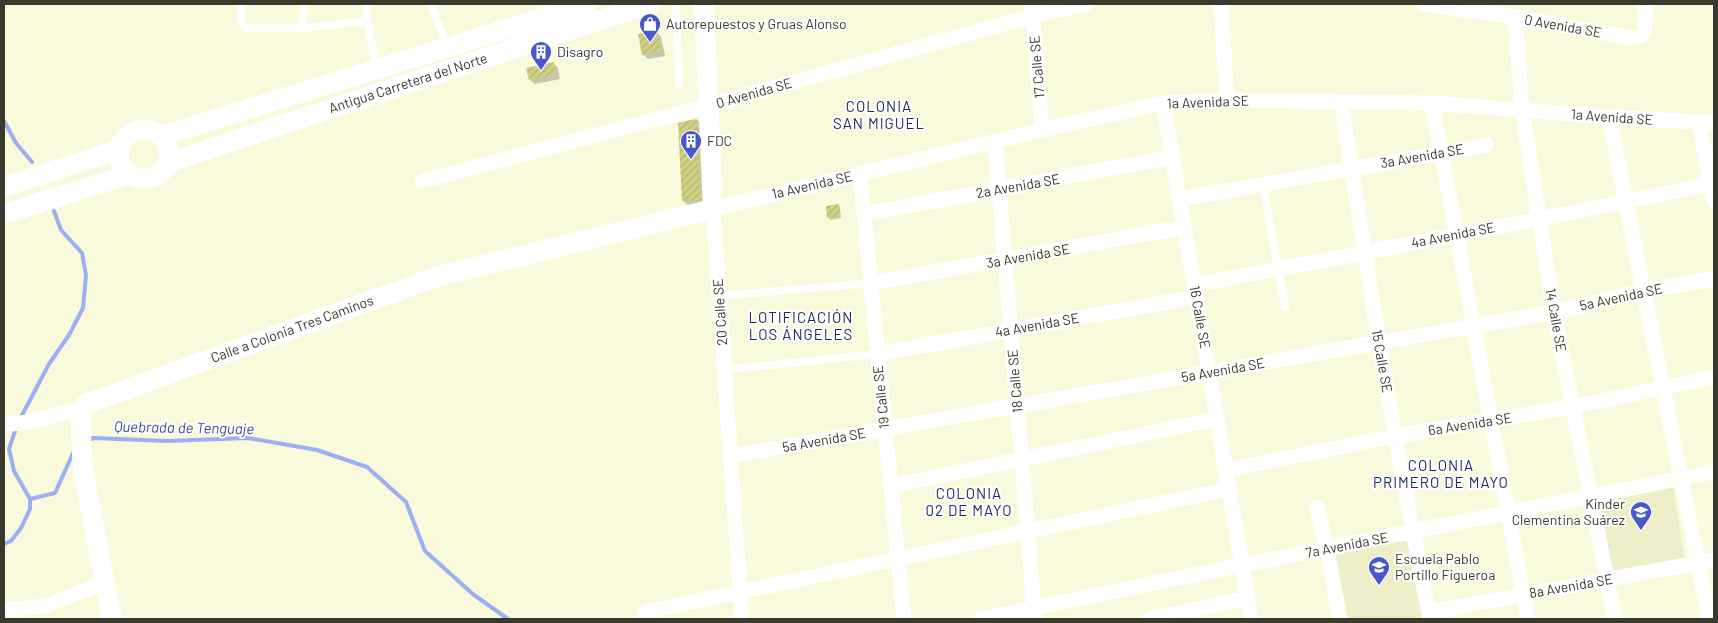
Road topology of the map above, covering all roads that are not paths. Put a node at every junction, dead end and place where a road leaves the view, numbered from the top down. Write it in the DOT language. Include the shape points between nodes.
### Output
graph roads {
  1 [pos="241,4"];
  2 [pos="304,4"];
  3 [pos="367,4"];
  4 [pos="431,4"];
  5 [pos="587,4"];
  6 [pos="650,4"];
  7 [pos="676,4"];
  8 [pos="704,4"];
  9 [pos="1086,4"];
  10 [pos="1221,4"];
  11 [pos="1422,4"];
  12 [pos="1646,4"];
  13 [pos="1032,10"];
  14 [pos="1515,17"];
  15 [pos="367,21"];
  16 [pos="303,28"];
  17 [pos="448,47"];
  18 [pos="378,69"];
  19 [pos="678,84"];
  20 [pos="1227,100"];
  21 [pos="1340,102"];
  22 [pos="1163,103"];
  23 [pos="1432,104"];
  24 [pos="707,106"];
  25 [pos="1522,110"];
  26 [pos="1609,117"];
  27 [pos="1707,123"];
  28 [pos="1042,130"];
  29 [pos="161,136"];
  30 [pos="995,142"];
  31 [pos="1487,145"];
  32 [pos="120,149"];
  33 [pos="1442,154"];
  34 [pos="1173,157"];
  35 [pos="167,163"];
  36 [pos="1351,168"];
  37 [pos="130,174"];
  38 [pos="860,174"];
  39 [pos="422,182"];
  40 [pos="1263,184"];
  41 [pos="1711,184"];
  42 [pos="4,186"];
  43 [pos="999,190"];
  44 [pos="1180,199"];
  45 [pos="1625,201"];
  46 [pos="1714,201"];
  47 [pos="713,209"];
  48 [pos="4,214"];
  49 [pos="864,214"];
  50 [pos="1540,219"];
  51 [pos="1185,227"];
  52 [pos="1457,234"];
  53 [pos="1364,252"];
  54 [pos="1004,260"];
  55 [pos="1278,268"];
  56 [pos="1714,279"];
  57 [pos="871,283"];
  58 [pos="1195,291"];
  59 [pos="1644,291"];
  60 [pos="719,296"];
  61 [pos="1285,307"];
  62 [pos="1554,312"];
  63 [pos="1473,325"];
  64 [pos="1010,330"];
  65 [pos="1379,342"];
  66 [pos="877,354"];
  67 [pos="724,370"];
  68 [pos="1209,372"];
  69 [pos="1714,377"];
  70 [pos="1663,388"];
  71 [pos="1017,406"];
  72 [pos="1572,407"];
  73 [pos="81,409"];
  74 [pos="1217,419"];
  75 [pos="1491,420"];
  76 [pos="4,424"];
  77 [pos="885,429"];
  78 [pos="1395,436"];
  79 [pos="730,456"];
  80 [pos="1021,460"];
  81 [pos="1226,470"];
  82 [pos="1714,472"];
  83 [pos="1681,478"];
  84 [pos="891,486"];
  85 [pos="1229,489"];
  86 [pos="1591,496"];
  87 [pos="1318,508"];
  88 [pos="1508,513"];
  89 [pos="1027,532"];
  90 [pos="1412,532"];
  91 [pos="1327,549"];
  92 [pos="898,559"];
  93 [pos="1714,560"];
  94 [pos="1698,563"];
  95 [pos="1242,565"];
  96 [pos="1607,580"];
  97 [pos="104,583"];
  98 [pos="739,591"];
  99 [pos="1523,594"];
  100 [pos="1248,598"];
  101 [pos="4,610"];
  102 [pos="645,612"];
  103 [pos="1034,614"];
  104 [pos="1430,616"];
  105 [pos="112,619"];
  106 [pos="742,619"];
  107 [pos="904,619"];
  108 [pos="981,619"];
  109 [pos="1149,619"];
  110 [pos="1251,619"];
  111 [pos="1340,619"];
  112 [pos="1528,619"];
  113 [pos="1615,619"];
  114 [pos="1709,619"];
  1 -- 16 [label="lane" via="240,20 246,28"];
  2 -- 16 [label="lane"];
  3 -- 15 [label="lane"];
  4 -- 17 [label="lane"];
  5 -- 17 [label="main road, Antigua Carretera del Norte"];
  6 -- 35 [label="main road, Antigua Carretera del Norte"];
  7 -- 19 [label="lane"];
  8 -- 24 [label="main road, 20 Calle SE"];
  9 -- 13 [label="street, 0 Avenida SE"];
  10 -- 20 [label="street"];
  11 -- 14 [label="street, 0 Avenida SE"];
  12 -- 14 [label="street, 0 Avenida SE" via="1646,26 1637,37"];
  13 -- 24 [label="street, 0 Avenida SE"];
  13 -- 28 [label="street, 17 Calle SE"];
  14 -- 25 [label="street, 14 Calle SE"];
  15 -- 16 [label="lane"];
  15 -- 18 [label="lane"];
  17 -- 18 [label="main road, Antigua Carretera del Norte"];
  18 -- 29 [label="main road, Antigua Carretera del Norte"];
  20 -- 21 [label="street, 1a Avenida SE"];
  20 -- 22 [label="street, 1a Avenida SE"];
  21 -- 23 [label="street, 1a Avenida SE"];
  21 -- 36 [label="street, 15 Calle SE"];
  22 -- 28 [label="street, 1a Avenida SE"];
  22 -- 34 [label="street, 16 Calle SE"];
  23 -- 25 [label="street, 1a Avenida SE"];
  23 -- 33 [label="street"];
  24 -- 39 [label="street, 0 Avenida SE"];
  24 -- 47 [label="main road, 20 Calle SE"];
  25 -- 26 [label="street, 1a Avenida SE"];
  25 -- 50 [label="street, 14 Calle SE"];
  26 -- 27 [label="street, 1a Avenida SE"];
  26 -- 45 [label="street"];
  27 -- 41 [label="street"];
  28 -- 30 [label="street, 1a Avenida SE"];
  29 -- 32 [label="main road" via="148,129 134,132"];
  29 -- 35 [label="main road" via="168,148"];
  30 -- 38 [label="street, 1a Avenida SE"];
  30 -- 43 [label="street, 18 Calle SE"];
  31 -- 33 [label="street, 3a Avenida SE"];
  32 -- 37 [label="main road" via="121,163"];
  32 -- 42 [label="main road"];
  33 -- 36 [label="street, 3a Avenida SE"];
  33 -- 52 [label="street"];
  34 -- 43 [label="street, 2a Avenida SE"];
  34 -- 44 [label="street, 16 Calle SE"];
  35 -- 37 [label="main road" via="152,178"];
  36 -- 40 [label="street, 3a Avenida SE"];
  36 -- 53 [label="street, 15 Calle SE"];
  37 -- 48 [label="main road"];
  38 -- 47 [label="street, 1a Avenida SE"];
  38 -- 49 [label="street, 19 Calle SE"];
  40 -- 44 [label="street, 3a Avenida SE"];
  40 -- 55 [label="lane"];
  41 -- 45 [label="street, 4a Avenida SE"];
  41 -- 46 [label="street"];
  43 -- 49 [label="street, 2a Avenida SE"];
  43 -- 54 [label="street, 18 Calle SE"];
  44 -- 51 [label="street, 16 Calle SE"];
  45 -- 50 [label="street, 4a Avenida SE"];
  45 -- 59 [label="street"];
  47 -- 60 [label="street, 20 Calle SE"];
  47 -- 73 [label="main road, Calle a Colonia Tres Caminos" via="439,276 86,404"];
  49 -- 57 [label="street, 19 Calle SE"];
  50 -- 52 [label="street, 4a Avenida SE"];
  50 -- 62 [label="street, 14 Calle SE"];
  51 -- 54 [label="street, 3a Avenida SE"];
  51 -- 58 [label="street, 16 Calle SE"];
  52 -- 53 [label="street, 4a Avenida SE"];
  52 -- 63 [label="street"];
  53 -- 55 [label="street, 4a Avenida SE"];
  53 -- 65 [label="street, 15 Calle SE"];
  54 -- 57 [label="street, 3a Avenida SE"];
  54 -- 64 [label="street, 18 Calle SE"];
  55 -- 58 [label="street, 4a Avenida SE"];
  55 -- 61 [label="lane"];
  56 -- 59 [label="street, 5a Avenida SE"];
  57 -- 60 [label="lane"];
  57 -- 66 [label="street, 19 Calle SE"];
  58 -- 64 [label="street, 4a Avenida SE"];
  58 -- 68 [label="street, 16 Calle SE"];
  59 -- 62 [label="street, 5a Avenida SE"];
  59 -- 70 [label="street"];
  60 -- 67 [label="street, 20 Calle SE"];
  62 -- 63 [label="street, 5a Avenida SE"];
  62 -- 72 [label="street, 14 Calle SE"];
  63 -- 65 [label="street, 5a Avenida SE"];
  63 -- 75 [label="street"];
  64 -- 66 [label="street, 4a Avenida SE"];
  64 -- 71 [label="street, 18 Calle SE"];
  65 -- 68 [label="street, 5a Avenida SE"];
  65 -- 78 [label="street, 15 Calle SE"];
  66 -- 67 [label="lane"];
  66 -- 77 [label="street, 19 Calle SE"];
  67 -- 79 [label="street, 20 Calle SE"];
  68 -- 71 [label="street, 5a Avenida SE"];
  68 -- 74 [label="street, 16 Calle SE"];
  69 -- 70 [label="street, 6a Avenida SE"];
  70 -- 72 [label="street, 6a Avenida SE"];
  70 -- 83 [label="street"];
  71 -- 77 [label="street, 5a Avenida SE"];
  71 -- 80 [label="street, 18 Calle SE"];
  72 -- 75 [label="street, 6a Avenida SE"];
  72 -- 86 [label="street, 14 Calle SE"];
  73 -- 76 [label="street" via="17,425"];
  73 -- 97 [label="main road" via="83,470"];
  74 -- 80 [label="street"];
  74 -- 81 [label="street, 16 Calle SE"];
  75 -- 78 [label="street, 6a Avenida SE"];
  75 -- 88 [label="street"];
  77 -- 79 [label="street, 5a Avenida SE"];
  77 -- 84 [label="street, 19 Calle SE"];
  78 -- 81 [label="street, 6a Avenida SE"];
  78 -- 90 [label="street, 15 Calle SE"];
  79 -- 98 [label="street, 20 Calle SE"];
  80 -- 84 [label="street"];
  80 -- 89 [label="street, 18 Calle SE"];
  81 -- 85 [label="street, 16 Calle SE"];
  82 -- 83 [label="street, 7a Avenida SE"];
  83 -- 86 [label="street, 7a Avenida SE"];
  83 -- 94 [label="street"];
  84 -- 92 [label="street, 19 Calle SE"];
  85 -- 89 [label="street"];
  85 -- 95 [label="street, 16 Calle SE"];
  86 -- 88 [label="street, 7a Avenida SE"];
  86 -- 96 [label="street, 14 Calle SE"];
  87 -- 91 [label="street"];
  88 -- 90 [label="street, 7a Avenida SE"];
  88 -- 99 [label="street"];
  89 -- 92 [label="street"];
  89 -- 103 [label="street, 18 Calle SE"];
  90 -- 91 [label="street, 7a Avenida SE"];
  90 -- 104 [label="street, 15 Calle SE"];
  91 -- 95 [label="street, 7a Avenida SE"];
  91 -- 111 [label="street"];
  92 -- 98 [label="street"];
  92 -- 107 [label="street, 19 Calle SE"];
  93 -- 94 [label="street, 8a Avenida SE"];
  94 -- 96 [label="street, 8a Avenida SE"];
  94 -- 114 [label="street"];
  95 -- 100 [label="street, 16 Calle SE"];
  95 -- 103 [label="street, 7a Avenida SE"];
  96 -- 99 [label="street, 8a Avenida SE"];
  96 -- 113 [label="street, 14 Calle SE"];
  97 -- 101 [label="street" via="44,606"];
  97 -- 105 [label="main road"];
  98 -- 102 [label="street"];
  98 -- 106 [label="street, 20 Calle SE"];
  99 -- 104 [label="street, 8a Avenida SE"];
  99 -- 112 [label="street"];
  100 -- 109 [label="street"];
  100 -- 110 [label="street, 16 Calle SE"];
  103 -- 108 [label="street, 7a Avenida SE"];
}
